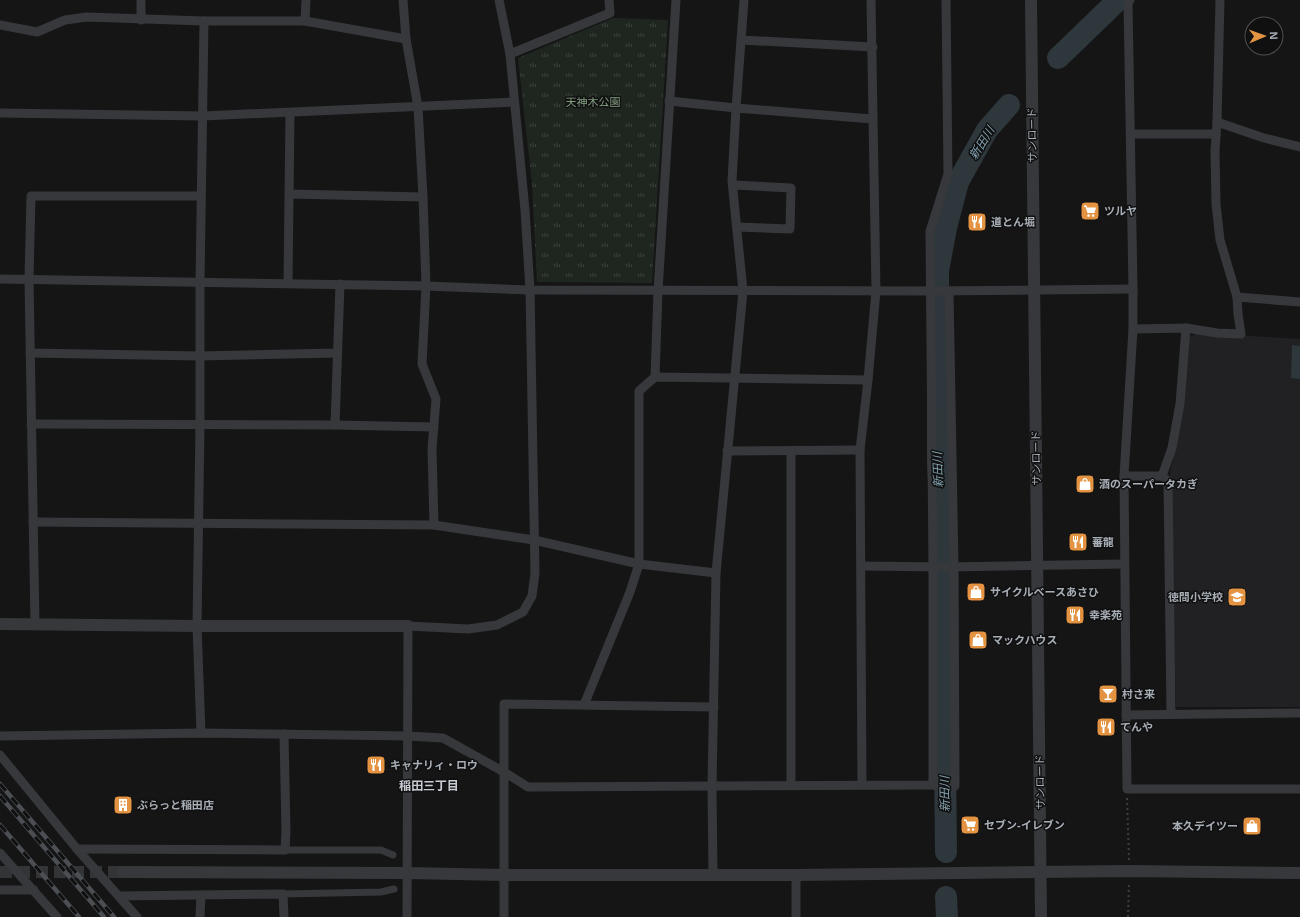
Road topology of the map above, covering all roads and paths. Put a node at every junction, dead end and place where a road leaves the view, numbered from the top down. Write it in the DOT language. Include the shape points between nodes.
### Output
graph roads {
  1 [pos="141,0"];
  2 [pos="306,0"];
  3 [pos="403,0"];
  4 [pos="499,0"];
  5 [pos="610,0"];
  6 [pos="676,0"];
  7 [pos="744,0"];
  8 [pos="872,0"];
  9 [pos="946,0"];
  10 [pos="1031,0"];
  11 [pos="1130,0"];
  12 [pos="1220,0"];
  13 [pos="141,20"];
  14 [pos="204,21"];
  15 [pos="305,21"];
  16 [pos="0,25"];
  17 [pos="406,39"];
  18 [pos="741,40"];
  19 [pos="872,47"];
  20 [pos="510,54"];
  21 [pos="669,101"];
  22 [pos="514,102"];
  23 [pos="418,107"];
  24 [pos="736,108"];
  25 [pos="0,113"];
  26 [pos="290,113"];
  27 [pos="203,116"];
  28 [pos="872,119"];
  29 [pos="1217,122"];
  30 [pos="1131,134"];
  31 [pos="1216,134"];
  32 [pos="1300,147"];
  33 [pos="733,185"];
  34 [pos="290,194"];
  35 [pos="201,196"];
  36 [pos="423,197"];
  37 [pos="737,227"];
  38 [pos="0,279"];
  39 [pos="29,279"];
  40 [pos="200,283"];
  41 [pos="288,284"];
  42 [pos="340,284"];
  43 [pos="426,286"];
  44 [pos="1133,288"];
  45 [pos="530,290"];
  46 [pos="658,291"];
  47 [pos="743,291"];
  48 [pos="876,291"];
  49 [pos="940,291"];
  50 [pos="1034,291"];
  51 [pos="1237,297"];
  52 [pos="1300,302"];
  53 [pos="1186,328"];
  54 [pos="1133,329"];
  55 [pos="30,353"];
  56 [pos="337,353"];
  57 [pos="200,356"];
  58 [pos="655,377"];
  59 [pos="735,378"];
  60 [pos="868,380"];
  61 [pos="31,424"];
  62 [pos="200,425"];
  63 [pos="335,425"];
  64 [pos="434,427"];
  65 [pos="860,450"];
  66 [pos="727,451"];
  67 [pos="791,452"];
  68 [pos="1124,476"];
  69 [pos="1162,476"];
  70 [pos="33,522"];
  71 [pos="199,524"];
  72 [pos="434,525"];
  73 [pos="534,540"];
  74 [pos="638,564"];
  75 [pos="1124,564"];
  76 [pos="861,566"];
  77 [pos="1038,566"];
  78 [pos="943,567"];
  79 [pos="716,573"];
  80 [pos="0,624"];
  81 [pos="35,624"];
  82 [pos="197,626"];
  83 [pos="408,626"];
  84 [pos="584,705"];
  85 [pos="714,707"];
  86 [pos="1300,713"];
  87 [pos="1171,714"];
  88 [pos="1126,715"];
  89 [pos="201,733"];
  90 [pos="284,734"];
  91 [pos="0,736"];
  92 [pos="408,736"];
  93 [pos="0,755"];
  94 [pos="504,772"];
  95 [pos="791,785"];
  96 [pos="862,785"];
  97 [pos="712,786"];
  98 [pos="936,786"];
  99 [pos="1127,789"];
  100 [pos="1300,789"];
  101 [pos="77,849"];
  102 [pos="285,850"];
  103 [pos="0,853"];
  104 [pos="393,855"];
  105 [pos="1129,871"];
  106 [pos="122,872"];
  107 [pos="408,873"];
  108 [pos="1041,873"];
  109 [pos="1300,873"];
  110 [pos="504,874"];
  111 [pos="713,875"];
  112 [pos="796,875"];
  113 [pos="394,889"];
  114 [pos="0,890"];
  115 [pos="34,890"];
  116 [pos="283,894"];
  117 [pos="201,895"];
  118 [pos="119,896"];
  119 [pos="57,917"];
  120 [pos="137,917"];
  121 [pos="200,917"];
  122 [pos="284,917"];
  123 [pos="407,917"];
  124 [pos="504,917"];
  125 [pos="796,917"];
  126 [pos="1041,917"];
  127 [pos="1128,917"];
  1 -- 13 [label="street"];
  2 -- 15 [label="street"];
  3 -- 17 [label="street"];
  4 -- 20 [label="street"];
  5 -- 20 [label="street" via="610,13"];
  6 -- 21 [label="street"];
  7 -- 18 [label="street"];
  8 -- 19 [label="street"];
  9 -- 49 [label="street" via="948,174 930,231"];
  10 -- 50 [label="street, サンロード"];
  11 -- 30 [label="street" via="1128,3"];
  12 -- 29 [label="street"];
  13 -- 14 [label="street"];
  13 -- 16 [label="street" via="87,17 65,20 37,32"];
  14 -- 15 [label="street"];
  14 -- 27 [label="street"];
  15 -- 17 [label="street"];
  17 -- 23 [label="street"];
  18 -- 19 [label="street"];
  18 -- 24 [label="street"];
  19 -- 28 [label="street"];
  20 -- 22 [label="street"];
  21 -- 24 [label="street"];
  21 -- 46 [label="street"];
  22 -- 23 [label="street"];
  22 -- 45 [label="street" via="526,210"];
  23 -- 26 [label="street"];
  23 -- 36 [label="street"];
  24 -- 28 [label="street"];
  24 -- 33 [label="street"];
  25 -- 27 [label="street"];
  26 -- 27 [label="street"];
  26 -- 34 [label="street"];
  27 -- 35 [label="street"];
  28 -- 48 [label="street"];
  29 -- 31 [label="street"];
  29 -- 32 [label="street"];
  30 -- 31 [label="street"];
  30 -- 44 [label="street"];
  31 -- 51 [label="street" via="1216,204 1220,240"];
  33 -- 37 [label="street"];
  33 -- 37 [label="street" via="791,188 790,229"];
  34 -- 36 [label="street"];
  34 -- 41 [label="street"];
  35 -- 39 [label="street" via="31,196"];
  35 -- 40 [label="street"];
  36 -- 43 [label="street"];
  37 -- 47 [label="street"];
  38 -- 39 [label="street"];
  39 -- 40 [label="street"];
  39 -- 55 [label="street"];
  40 -- 41 [label="street"];
  40 -- 57 [label="street"];
  41 -- 42 [label="street"];
  42 -- 43 [label="street"];
  42 -- 56 [label="street"];
  43 -- 45 [label="street"];
  43 -- 64 [label="street" via="422,364 436,399"];
  44 -- 50 [label="street"];
  44 -- 54 [label="street"];
  45 -- 46 [label="street"];
  45 -- 73 [label="street"];
  46 -- 47 [label="street"];
  46 -- 58 [label="street"];
  47 -- 48 [label="street"];
  47 -- 59 [label="street"];
  48 -- 49 [label="street"];
  48 -- 60 [label="street"];
  49 -- 50 [label="street"];
  49 -- 78 [label="street"];
  49 -- 78 [label="street"];
  50 -- 77 [label="street, サンロード"];
  51 -- 52 [label="street"];
  51 -- 53 [label="street" via="1241,334"];
  53 -- 54 [label="street"];
  53 -- 69 [label="street" via="1180,404 1172,448"];
  54 -- 68 [label="street"];
  55 -- 57 [label="street"];
  55 -- 61 [label="street"];
  56 -- 57 [label="street"];
  56 -- 63 [label="street"];
  57 -- 62 [label="street"];
  58 -- 59 [label="street"];
  58 -- 74 [label="street" via="639,391"];
  59 -- 60 [label="street"];
  59 -- 66 [label="street"];
  60 -- 65 [label="street"];
  61 -- 62 [label="street"];
  61 -- 70 [label="street"];
  62 -- 63 [label="street"];
  62 -- 71 [label="street"];
  63 -- 64 [label="street"];
  64 -- 72 [label="street"];
  65 -- 67 [label="street"];
  65 -- 76 [label="street"];
  66 -- 67 [label="street"];
  66 -- 79 [label="street"];
  67 -- 95 [label="street"];
  68 -- 69 [label="street"];
  68 -- 75 [label="street"];
  69 -- 87 [label="street" via="1168,480"];
  70 -- 71 [label="street"];
  70 -- 81 [label="street"];
  71 -- 72 [label="street"];
  71 -- 82 [label="street"];
  72 -- 73 [label="street"];
  73 -- 74 [label="street"];
  73 -- 83 [label="street" via="535,573 532,596 523,612 497,625 468,629"];
  74 -- 79 [label="street"];
  74 -- 84 [label="street" via="630,592"];
  75 -- 77 [label="street"];
  75 -- 88 [label="street"];
  76 -- 78 [label="street"];
  76 -- 96 [label="street"];
  77 -- 78 [label="street"];
  77 -- 108 [label="street, サンロード"];
  78 -- 98 [label="street"];
  78 -- 98 [label="street" via="955,786"];
  79 -- 85 [label="street"];
  80 -- 81 [label="street"];
  81 -- 82 [label="street"];
  82 -- 83 [label="street"];
  82 -- 89 [label="street"];
  83 -- 92 [label="street"];
  84 -- 85 [label="street"];
  84 -- 94 [label="street" via="504,704"];
  85 -- 97 [label="street"];
  86 -- 87 [label="street"];
  87 -- 88 [label="street"];
  88 -- 99 [label="street"];
  89 -- 90 [label="street"];
  89 -- 91 [label="street"];
  90 -- 92 [label="street"];
  90 -- 102 [label="street"];
  92 -- 94 [label="street" via="443,738"];
  92 -- 107 [label="street"];
  93 -- 101 [label="street"];
  94 -- 97 [label="street" via="528,787"];
  94 -- 110 [label="street"];
  95 -- 96 [label="street"];
  95 -- 97 [label="street"];
  96 -- 98 [label="street"];
  97 -- 111 [label="street"];
  99 -- 100 [label="street"];
  99 -- 105 [label="path"];
  101 -- 102 [label="street"];
  101 -- 118 [label="street"];
  102 -- 104 [label="street" via="381,850"];
  103 -- 115 [label="street"];
  105 -- 108 [label="street"];
  105 -- 109 [label="street"];
  105 -- 127 [label="path"];
  106 -- 107 [label="street"];
  107 -- 110 [label="street"];
  107 -- 123 [label="street"];
  108 -- 112 [label="street"];
  108 -- 126 [label="street, サンロード"];
  110 -- 111 [label="street"];
  110 -- 124 [label="street"];
  111 -- 112 [label="street"];
  112 -- 125 [label="street"];
  113 -- 116 [label="street" via="381,892"];
  114 -- 115 [label="street"];
  115 -- 119 [label="street"];
  116 -- 117 [label="street"];
  116 -- 122 [label="street"];
  117 -- 118 [label="street"];
  117 -- 121 [label="street"];
  118 -- 120 [label="street"];
}
